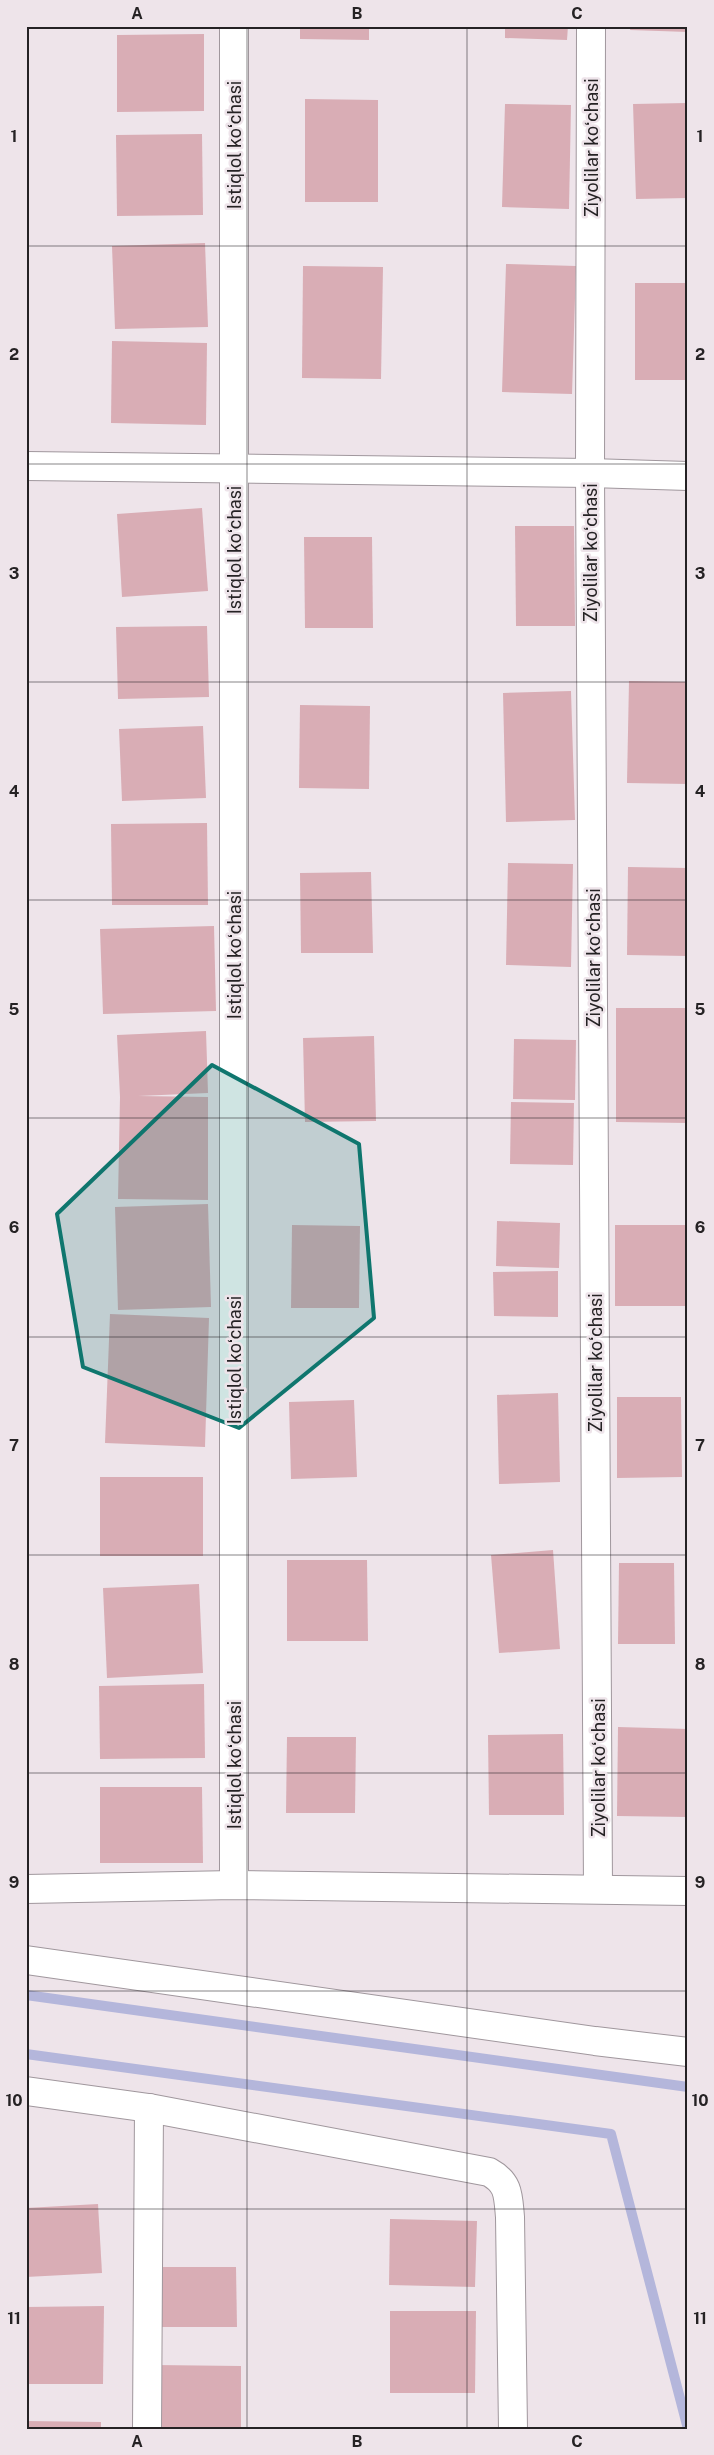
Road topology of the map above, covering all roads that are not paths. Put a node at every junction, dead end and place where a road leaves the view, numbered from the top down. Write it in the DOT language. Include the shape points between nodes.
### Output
graph roads {
  1 [pos="234,26"];
  2 [pos="591,26"];
  3 [pos="26,466"];
  4 [pos="234,470"];
  5 [pos="590,473"];
  6 [pos="688,476"];
  7 [pos="234,1884"];
  8 [pos="26,1889"];
  9 [pos="598,1889"];
  10 [pos="688,1891"];
  11 [pos="26,1960"];
  12 [pos="688,2052"];
  13 [pos="26,2091"];
  14 [pos="148,2108"];
  15 [pos="147,2429"];
  16 [pos="513,2429"];
  1 -- 4 [label="street, Istiqlol koʻchasi"];
  2 -- 5 [label="street, Ziyolilar koʻchasi"];
  3 -- 4 [label="street"];
  4 -- 5 [label="street"];
  4 -- 7 [label="street, Istiqlol koʻchasi"];
  5 -- 6 [label="street"];
  5 -- 9 [label="street, Ziyolilar koʻchasi"];
  7 -- 8 [label="street"];
  7 -- 9 [label="street"];
  9 -- 10 [label="street"];
  11 -- 12 [label="street"];
  13 -- 14 [label="street"];
  14 -- 15 [label="street"];
  14 -- 16 [label="street" via="488,2172 501,2179 508,2193 510,2217"];
}
